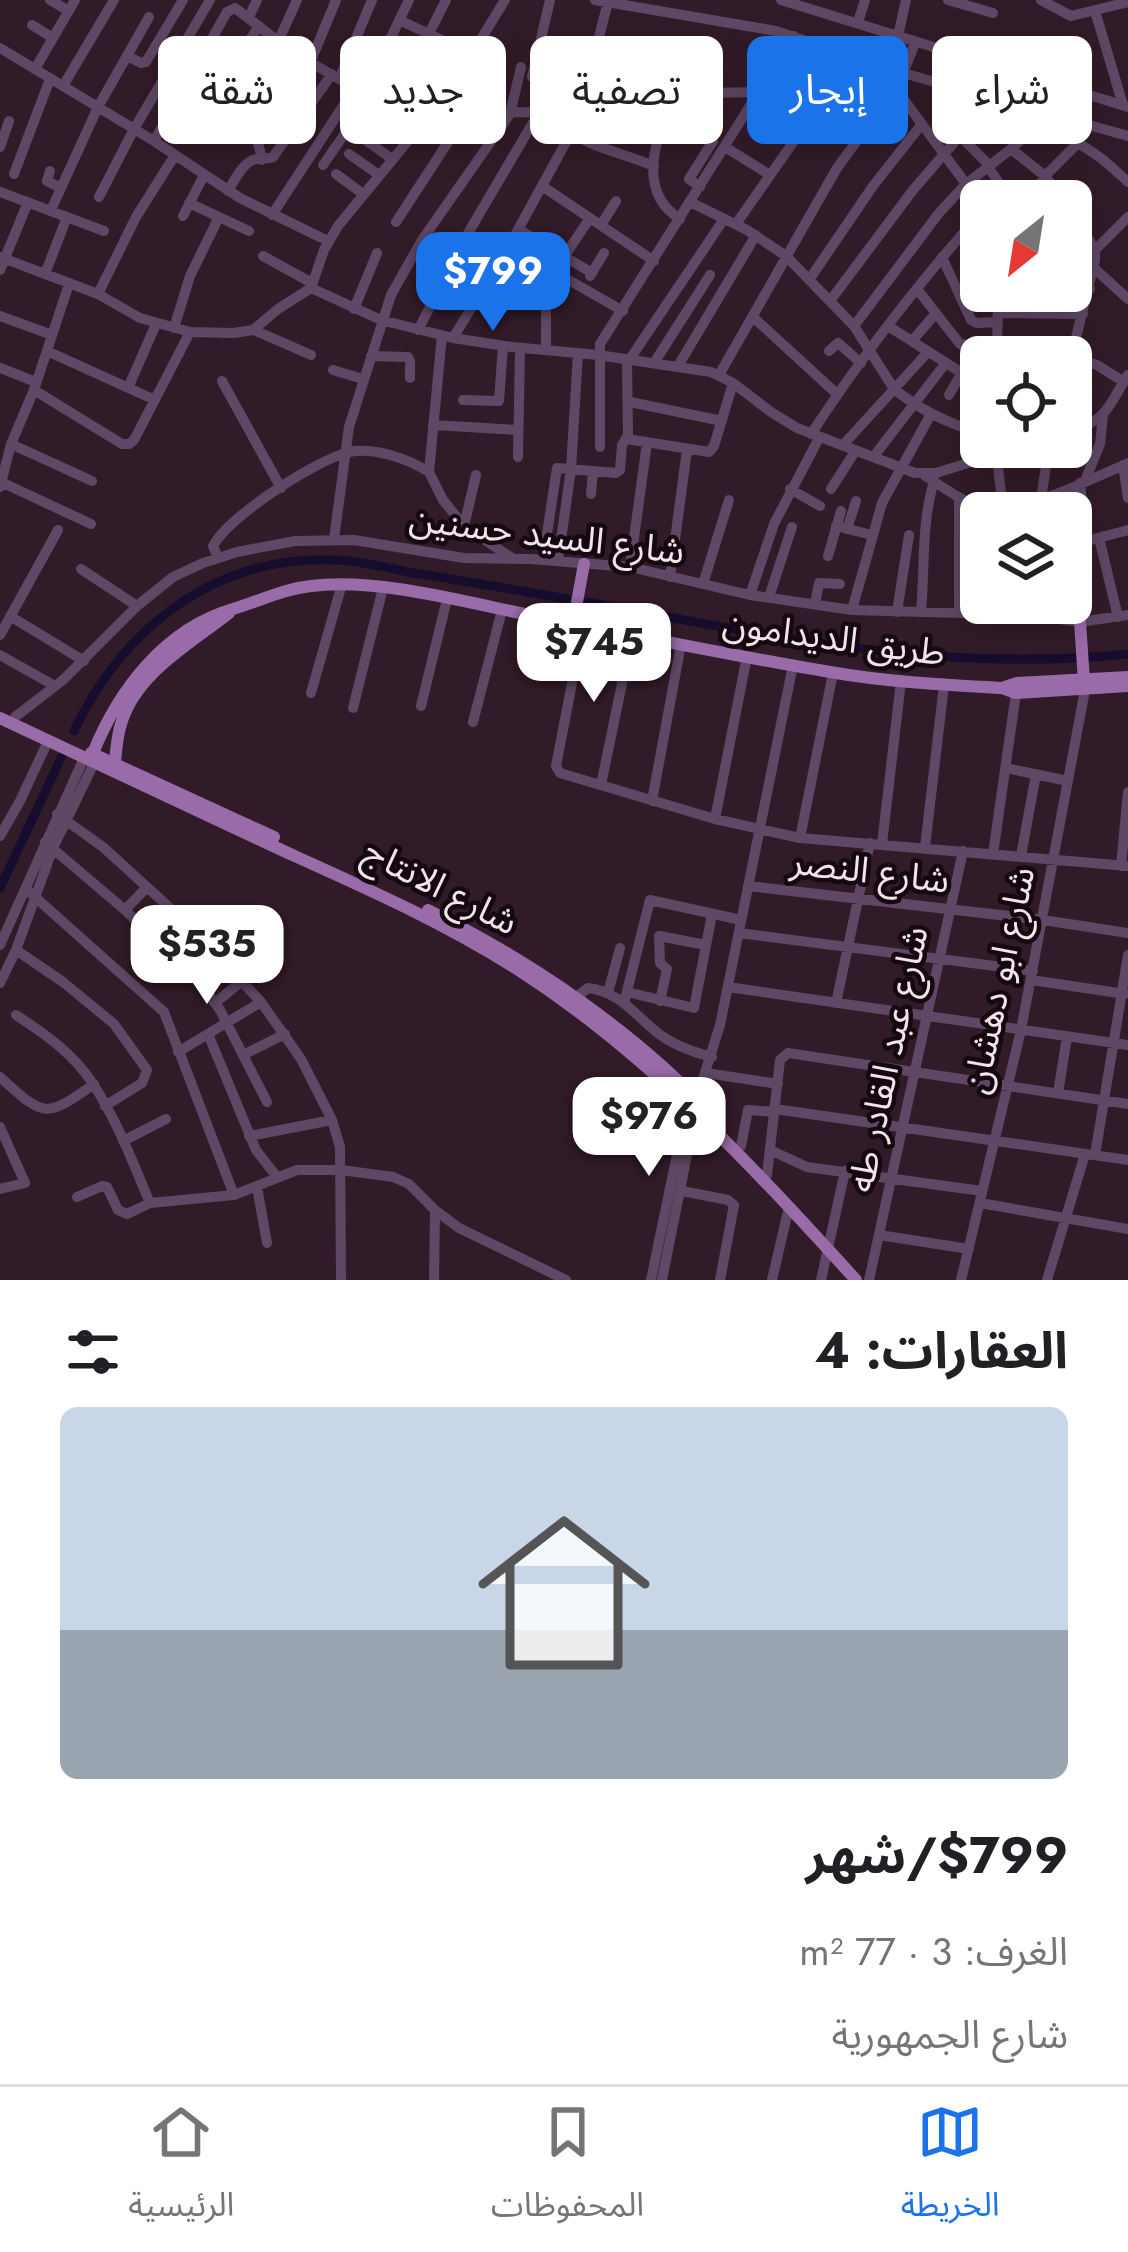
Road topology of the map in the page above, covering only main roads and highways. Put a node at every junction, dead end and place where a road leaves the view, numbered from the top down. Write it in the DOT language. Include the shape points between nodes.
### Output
graph roads {
  1 [pos="584,564"];
  2 [pos="1080,624"];
  3 [pos="578,625"];
  4 [pos="148,671"];
  5 [pos="1084,682"];
  6 [pos="1128,682"];
  7 [pos="5,719"];
  8 [pos="90,758"];
  9 [pos="115,763"];
  10 [pos="392,896"];
  11 [pos="697,1095"];
  12 [pos="789,1207"];
  13 [pos="856,1280"];
  1 -- 3 [label="main road"];
  2 -- 5 [label="main road"];
  3 -- 4 [label="main road, طريق الديدامون" via="341,584 235,608"];
  3 -- 5 [label="main road, طريق الديدامون" via="901,681 1012,688"];
  4 -- 8 [label="main road, طريق الديدامون" via="120,700"];
  4 -- 9 [label="main road, طريق الديدامون" via="122,721"];
  5 -- 6 [label="main road, طريق الديدامون"];
  7 -- 8 [label="main road, شارع الانتاج"];
  7 -- 8 [label="main road, شارع الانتاج"];
  8 -- 9 [label="main road, شارع الانتاج"];
  8 -- 10 [label="main road, شارع الانتاج"];
  9 -- 10 [label="main road, شارع الانتاج"];
  10 -- 11 [label="main road, شارع الانتاج" via="537,982"];
  10 -- 11 [label="main road, شارع الانتاج" via="475,933 575,998"];
  11 -- 12 [label="main road, شارع الانتاج"];
  11 -- 12 [label="main road, شارع الانتاج"];
  12 -- 13 [label="main road, شارع الانتاج"];
}
